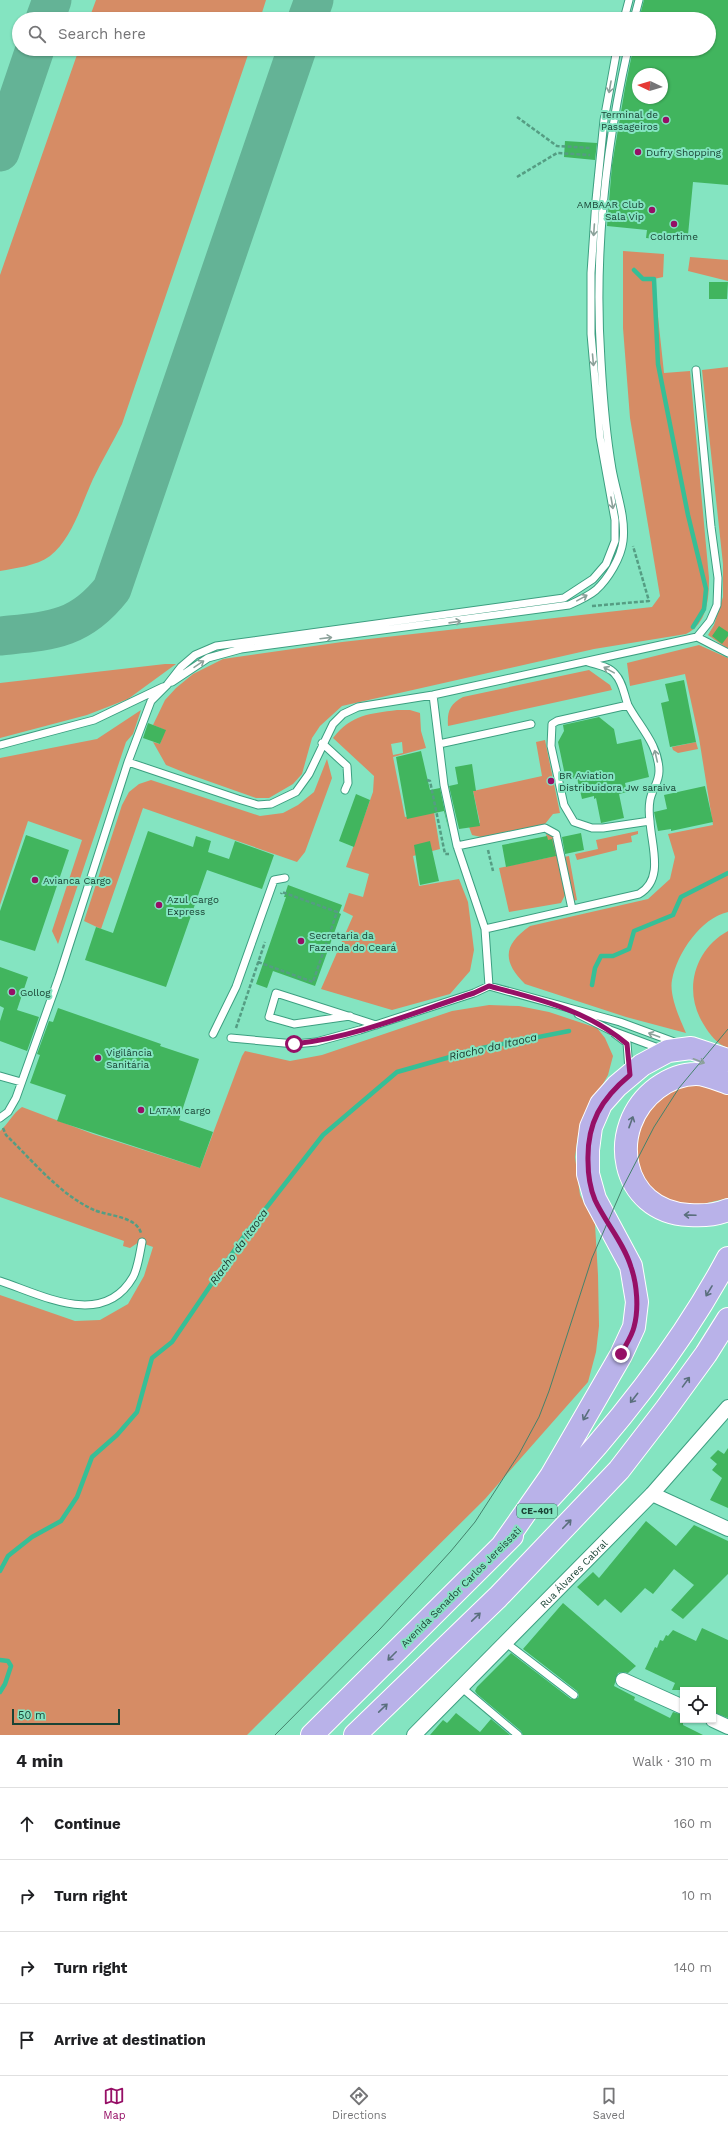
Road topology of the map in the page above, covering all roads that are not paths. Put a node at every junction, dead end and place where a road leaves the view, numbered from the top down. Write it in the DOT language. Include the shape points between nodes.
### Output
graph roads {
  1 [pos="629,0"];
  2 [pos="639,0"];
  3 [pos="626,12"];
  4 [pos="636,12"];
  5 [pos="616,56"];
  6 [pos="626,56"];
  7 [pos="696,370"];
  8 [pos="697,637"];
  9 [pos="728,654"];
  10 [pos="587,662"];
  11 [pos="167,685"];
  12 [pos="433,695"];
  13 [pos="628,704"];
  14 [pos="530,724"];
  15 [pos="322,743"];
  16 [pos="440,744"];
  17 [pos="0,745"];
  18 [pos="128,762"];
  19 [pos="345,790"];
  20 [pos="650,821"];
  21 [pos="456,846"];
  22 [pos="285,878"];
  23 [pos="572,909"];
  24 [pos="485,929"];
  25 [pos="489,986"];
  26 [pos="560,1005"];
  27 [pos="350,1016"];
  28 [pos="376,1025"];
  29 [pos="610,1030"];
  30 [pos="213,1034"];
  31 [pos="231,1038"];
  32 [pos="682,1052"];
  33 [pos="728,1060"];
  34 [pos="630,1075"];
  35 [pos="0,1076"];
  36 [pos="21,1082"];
  37 [pos="728,1083"];
  38 [pos="0,1118"];
  39 [pos="728,1210"];
  40 [pos="142,1242"];
  41 [pos="728,1258"];
  42 [pos="0,1281"];
  43 [pos="728,1319"];
  44 [pos="728,1342"];
  45 [pos="706,1354"];
  46 [pos="728,1407"];
  47 [pos="652,1494"];
  48 [pos="728,1530"];
  49 [pos="502,1546"];
  50 [pos="505,1642"];
  51 [pos="624,1680"];
  52 [pos="460,1687"];
  53 [pos="574,1695"];
  54 [pos="680,1706"];
  55 [pos="716,1721"];
  56 [pos="728,1727"];
  57 [pos="312,1735"];
  58 [pos="355,1735"];
  59 [pos="414,1735"];
  60 [pos="518,1735"];
  1 -- 3 [label="lane"];
  2 -- 4 [label="lane"];
  5 -- 11 [label="lane, one-way" via="604,120 591,273 591,334 600,437 615,520 615,541 606,564 593,579 564,598 216,646 195,655 181,667"];
  11 -- 6 [label="lane, one-way" via="208,658 241,649 569,605 596,590 616,563 623,541 623,520 612,468 606,413 598,288 609,149 617,95"];
  7 -- 8 [label="lane" via="718,578 717,605 710,621"];
  8 -- 9 [label="lane"];
  8 -- 10 [label="lane"];
  10 -- 12 [label="lane"];
  13 -- 10 [label="lane, one-way" via="616,674 608,668"];
  11 -- 17 [label="lane" via="94,720"];
  11 -- 18 [label="lane" via="151,701"];
  12 -- 15 [label="lane" via="358,707 343,714 333,724"];
  12 -- 16 [label="lane"];
  20 -- 13 [label="lane, one-way" via="650,801 659,769 654,747"];
  13 -- 20 [label="lane" via="552,724 551,746 564,805 574,822 592,828 602,828"];
  14 -- 16 [label="lane"];
  15 -- 18 [label="lane" via="309,774 296,792 271,804 258,805"];
  15 -- 19 [label="lane" via="348,766 348,783"];
  16 -- 21 [label="lane" via="444,785"];
  18 -- 36 [label="lane" via="59,977"];
  20 -- 23 [label="lane" via="656,866 646,891"];
  21 -- 23 [label="lane" via="545,828 556,834"];
  21 -- 24 [label="lane"];
  22 -- 30 [label="lane" via="274,880 236,987"];
  23 -- 24 [label="lane"];
  24 -- 25 [label="lane"];
  25 -- 26 [label="lane"];
  25 -- 28 [label="lane"];
  26 -- 29 [label="lane"];
  32 -- 26 [label="lane, one-way" via="620,1022"];
  27 -- 27 [label="lane" via="276,992 269,1016 294,1024"];
  27 -- 28 [label="lane"];
  28 -- 31 [label="lane" via="316,1042 294,1044"];
  29 -- 32 [label="lane"];
  29 -- 34 [label="lane" via="627,1044"];
  33 -- 32 [label="main road, one-way"];
  32 -- 34 [label="main road" via="642,1065"];
  34 -- 49 [label="main road, one-way" via="616,1086 601,1104 591,1127 588,1174 595,1199 631,1266 637,1302 634,1327 551,1476"];
  35 -- 36 [label="lane"];
  36 -- 38 [label="lane" via="8,1112"];
  39 -- 37 [label="main road, one-way" via="696,1215 680,1215 668,1211 641,1193 630,1175 626,1159 626,1139 630,1121 644,1100 665,1082 679,1076 697,1074"];
  40 -- 42 [label="lane" via="133,1277 118,1296 90,1306 74,1306"];
  41 -- 49 [label="main road, Avenida Senador Carlos Jereissati / CE-401, one-way" via="691,1321 612,1426 578,1469"];
  43 -- 45 [label="main road, CE-401"];
  44 -- 45 [label="main road"];
  58 -- 45 [label="main road, CE-401, one-way" via="498,1597 619,1470"];
  46 -- 47 [label="street, Rua Álvares Cabral"];
  47 -- 48 [label="street"];
  47 -- 50 [label="street, Rua Álvares Cabral"];
  49 -- 57 [label="main road, Avenida Senador Carlos Jereissati / CE-401, one-way"];
  50 -- 52 [label="street, Rua Álvares Cabral"];
  50 -- 53 [label="lane"];
  51 -- 54 [label="street"];
  52 -- 59 [label="street, Rua Álvares Cabral"];
  52 -- 60 [label="lane"];
  55 -- 56 [label="street"];
}
